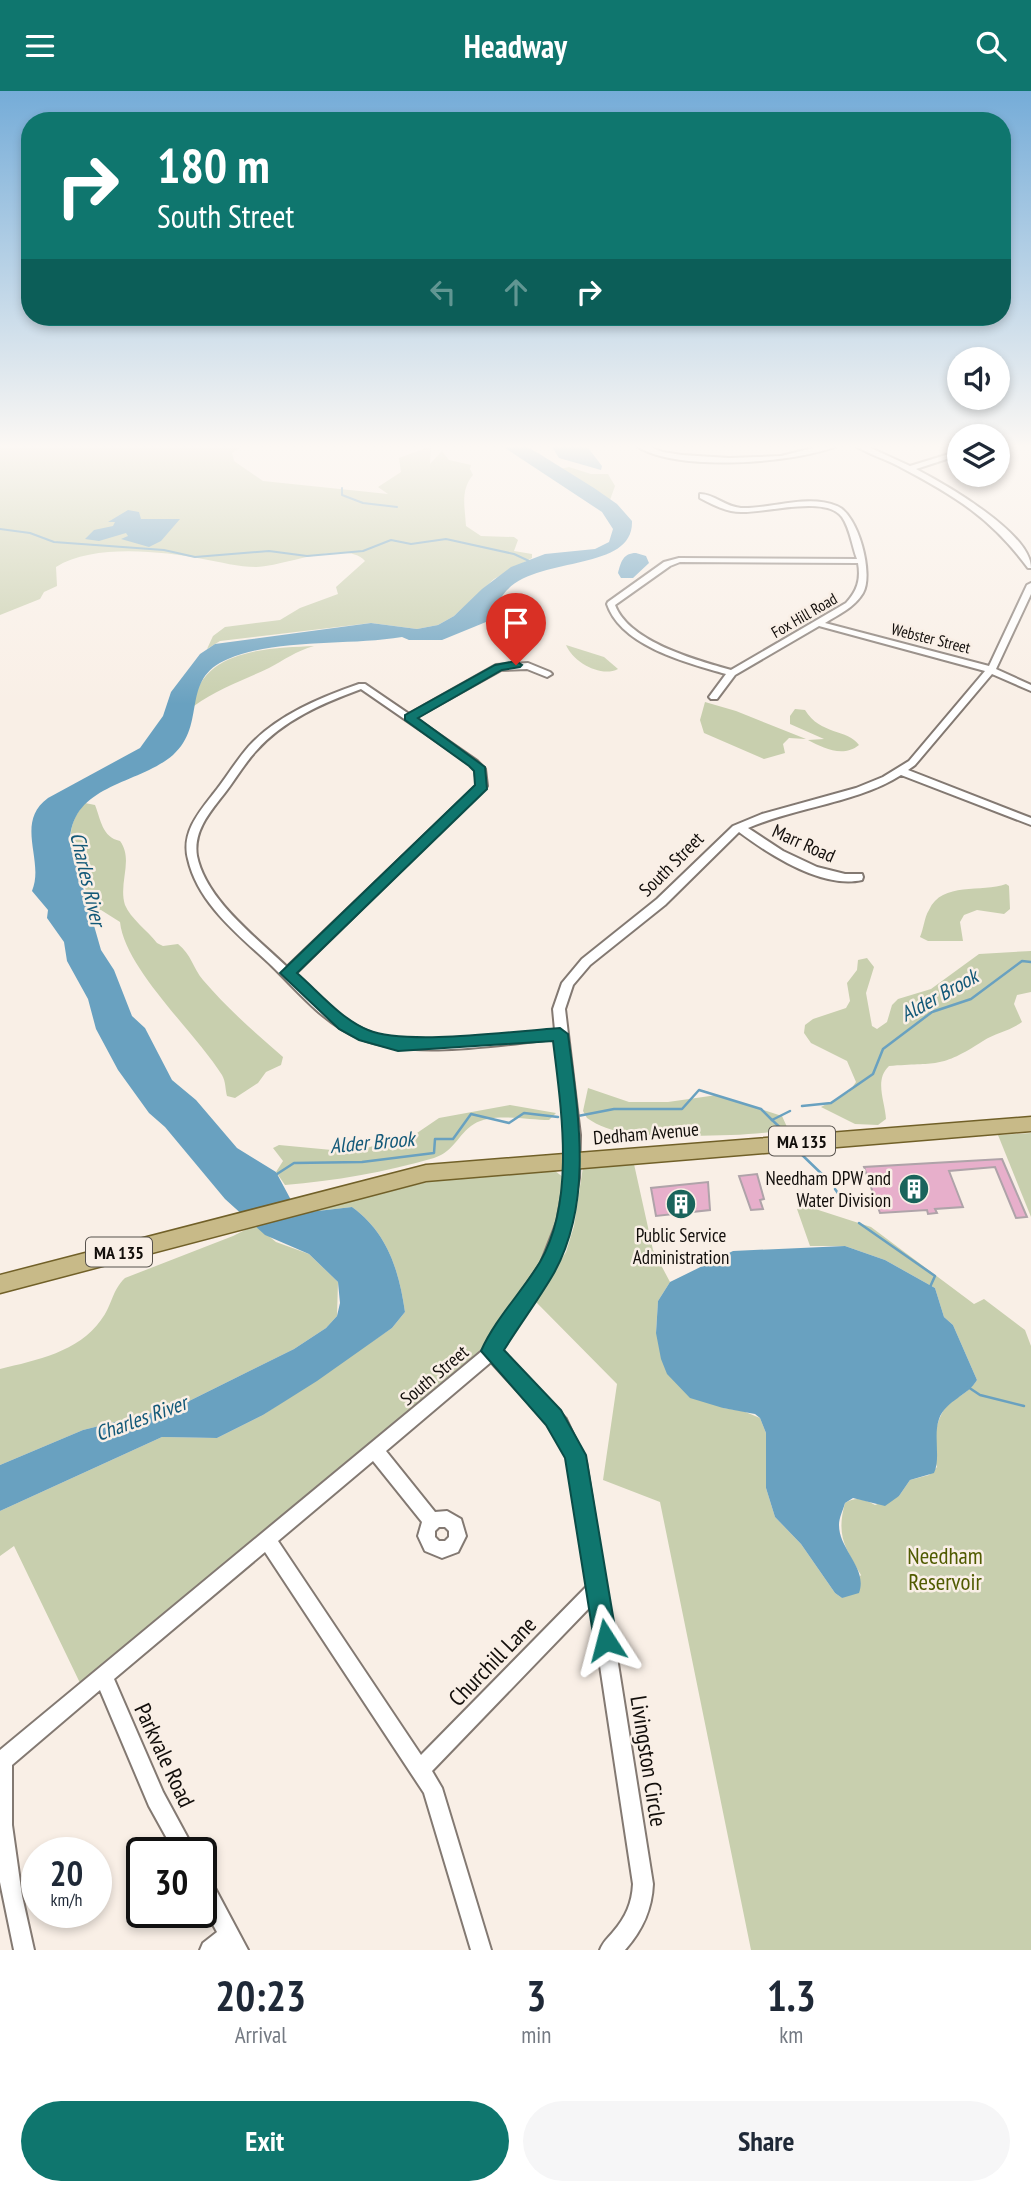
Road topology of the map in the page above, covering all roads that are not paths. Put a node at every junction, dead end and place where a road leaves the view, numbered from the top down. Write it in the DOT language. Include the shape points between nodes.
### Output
graph roads {
  1 [pos="850,531"];
  2 [pos="1002,531"];
  3 [pos="861,561"];
  4 [pos="1031,566"];
  5 [pos="1031,585"];
  6 [pos="820,624"];
  7 [pos="992,671"];
  8 [pos="732,673"];
  9 [pos="547,674"];
  10 [pos="1031,688"];
  11 [pos="714,697"];
  12 [pos="410,717"];
  13 [pos="901,771"];
  14 [pos="1031,822"];
  15 [pos="740,827"];
  16 [pos="858,877"];
  17 [pos="288,973"];
  18 [pos="560,1034"];
  19 [pos="1031,1124"];
  20 [pos="573,1160"];
  21 [pos="0,1284"];
  22 [pos="491,1351"];
  23 [pos="375,1450"];
  24 [pos="432,1521"];
  25 [pos="267,1539"];
  26 [pos="597,1588"];
  27 [pos="103,1676"];
  28 [pos="1,1761"];
  29 [pos="421,1769"];
  30 [pos="177,1837"];
  31 [pos="217,1912"];
  32 [pos="234,1943"];
  33 [pos="24,1950"];
  34 [pos="211,1950"];
  35 [pos="481,1950"];
  36 [pos="610,1950"];
  1 -- 3 [label="street, Fox Hill Road"];
  2 -- 4 [label="street"];
  3 -- 6 [label="street, Fox Hill Road" via="865,572 858,595"];
  3 -- 8 [label="street" via="675,561 611,604 614,614 645,641"];
  5 -- 7 [label="street, South Street"];
  6 -- 7 [label="street, Webster Street"];
  6 -- 8 [label="street, Fox Hill Road"];
  7 -- 10 [label="street, Webster Street"];
  7 -- 13 [label="street, South Street"];
  8 -- 11 [label="street, Fox Hill Road"];
  9 -- 12 [label="street" via="528,666 499,667"];
  12 -- 17 [label="street" via="474,763 480,769 482,786"];
  12 -- 17 [label="street" via="362,687 331,698 257,743 196,822 192,857 200,874 227,915"];
  13 -- 14 [label="street"];
  13 -- 15 [label="street, South Street" via="860,790"];
  15 -- 16 [label="street, Marr Road" via="766,848 800,864 843,879"];
  15 -- 18 [label="street, South Street" via="572,977 560,999"];
  17 -- 18 [label="street" via="345,1025 364,1036 398,1045"];
  18 -- 20 [label="street, South Street"];
  19 -- 20 [label="main road, Dedham Avenue / MA 135"];
  20 -- 21 [label="main road, Dedham Avenue / MA 135" via="426,1173"];
  20 -- 22 [label="street, South Street" via="555,1251"];
  22 -- 23 [label="street, South Street"];
  22 -- 26 [label="street, Livingston Circle" via="547,1409 573,1447"];
  23 -- 24 [label="street"];
  23 -- 25 [label="street, South Street"];
  25 -- 27 [label="street, South Street"];
  25 -- 29 [label="street"];
  26 -- 29 [label="street, Churchill Lane"];
  26 -- 36 [label="street, Livingston Circle" via="643,1884 636,1918"];
  27 -- 28 [label="street, South Street"];
  27 -- 30 [label="street, Parkvale Road"];
  28 -- 33 [label="street" via="2,1825"];
  29 -- 35 [label="street" via="439,1807"];
  31 -- 32 [label="street"];
  32 -- 34 [label="street"];
}
